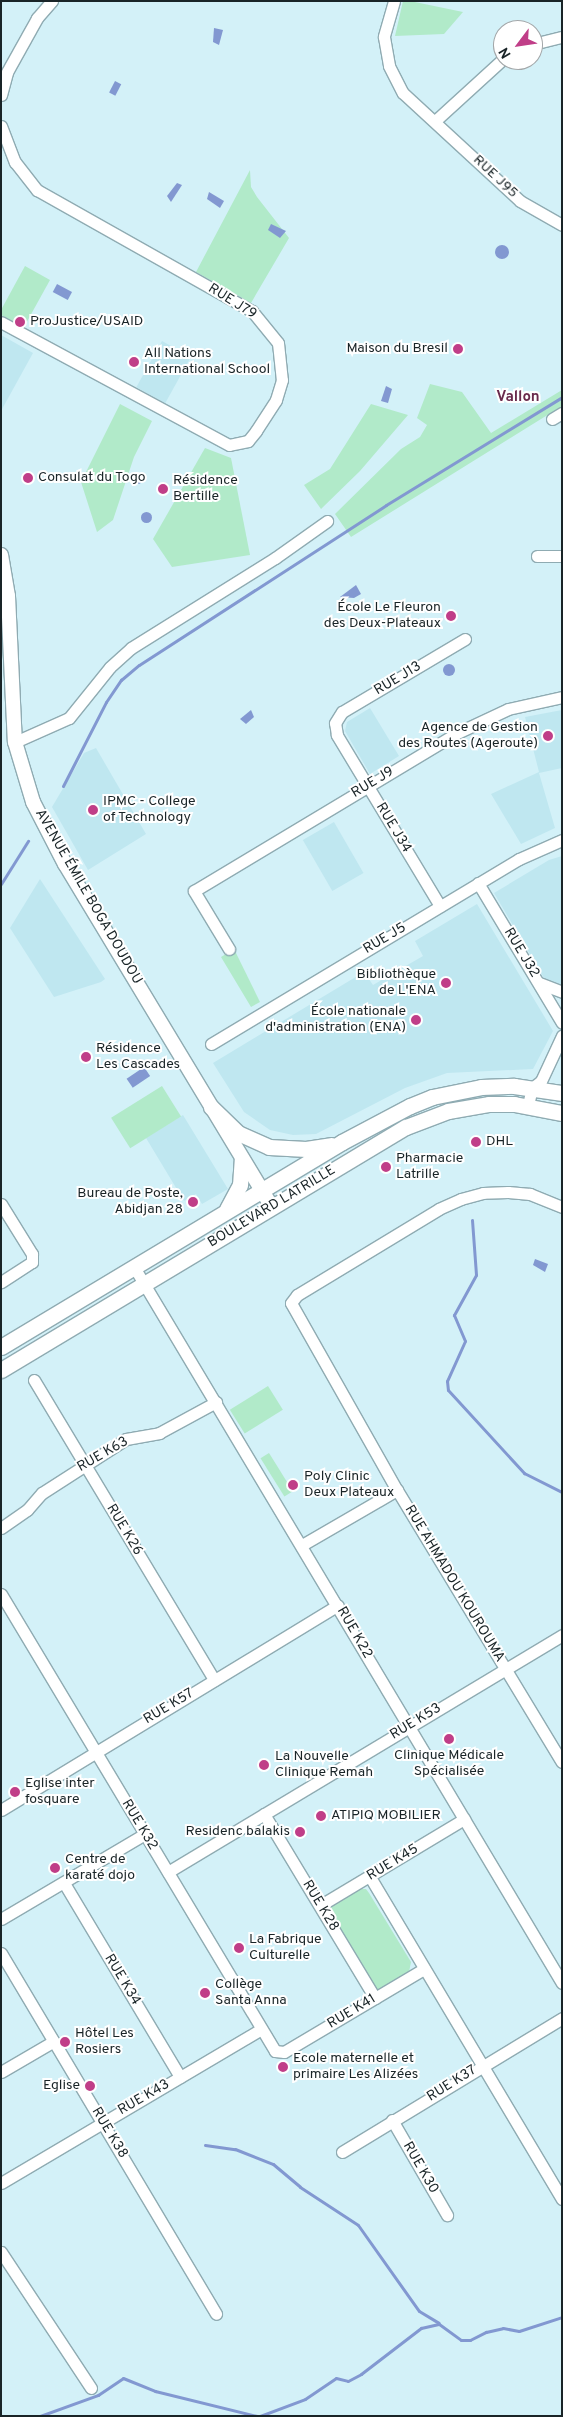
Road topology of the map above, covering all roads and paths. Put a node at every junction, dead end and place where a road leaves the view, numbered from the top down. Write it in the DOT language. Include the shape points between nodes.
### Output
graph roads {
  1 [pos="52,1"];
  2 [pos="394,1"];
  3 [pos="562,37"];
  4 [pos="543,42"];
  5 [pos="493,68"];
  6 [pos="1,95"];
  7 [pos="435,121"];
  8 [pos="1,126"];
  9 [pos="562,225"];
  10 [pos="1,322"];
  11 [pos="326,521"];
  12 [pos="1,555"];
  13 [pos="537,556"];
  14 [pos="562,556"];
  15 [pos="465,639"];
  16 [pos="562,697"];
  17 [pos="335,723"];
  18 [pos="15,742"];
  19 [pos="368,786"];
  20 [pos="562,840"];
  21 [pos="478,883"];
  22 [pos="440,906"];
  23 [pos="229,949"];
  24 [pos="539,983"];
  25 [pos="562,992"];
  26 [pos="562,1023"];
  27 [pos="562,1036"];
  28 [pos="212,1044"];
  29 [pos="540,1086"];
  30 [pos="562,1093"];
  31 [pos="211,1107"];
  32 [pos="535,1107"];
  33 [pos="562,1113"];
  34 [pos="342,1142"];
  35 [pos="242,1159"];
  36 [pos="262,1191"];
  37 [pos="1,1204"];
  38 [pos="272,1207"];
  39 [pos="562,1207"];
  40 [pos="223,1214"];
  41 [pos="134,1267"];
  42 [pos="1,1282"];
  43 [pos="145,1284"];
  44 [pos="1,1347"];
  45 [pos="1,1370"];
  46 [pos="34,1380"];
  47 [pos="216,1402"];
  48 [pos="85,1465"];
  49 [pos="397,1490"];
  50 [pos="1,1528"];
  51 [pos="302,1545"];
  52 [pos="1,1594"];
  53 [pos="338,1605"];
  54 [pos="562,1635"];
  55 [pos="505,1669"];
  56 [pos="214,1680"];
  57 [pos="409,1726"];
  58 [pos="95,1752"];
  59 [pos="562,1762"];
  60 [pos="1,1810"];
  61 [pos="264,1814"];
  62 [pos="464,1819"];
  63 [pos="145,1834"];
  64 [pos="168,1872"];
  65 [pos="370,1877"];
  66 [pos="64,1883"];
  67 [pos="321,1905"];
  68 [pos="1,1919"];
  69 [pos="1,1953"];
  70 [pos="424,1969"];
  71 [pos="562,1983"];
  72 [pos="375,1998"];
  73 [pos="562,2018"];
  74 [pos="261,2029"];
  75 [pos="54,2041"];
  76 [pos="279,2053"];
  77 [pos="482,2065"];
  78 [pos="1,2072"];
  79 [pos="180,2077"];
  80 [pos="392,2120"];
  81 [pos="103,2123"];
  82 [pos="342,2152"];
  83 [pos="1,2183"];
  84 [pos="562,2199"];
  85 [pos="447,2215"];
  86 [pos="1,2252"];
  87 [pos="216,2314"];
  88 [pos="91,2388"];
  1 -- 6 [label="street" via="37,18 7,72"];
  2 -- 7 [label="street, RUE J95" via="384,36 389,66 403,93"];
  3 -- 4 [label="street"];
  5 -- 7 [label="street"];
  7 -- 9 [label="street, RUE J95" via="520,201"];
  8 -- 10 [label="street, RUE J79" via="15,162 37,190 252,311 278,343 282,380 276,400 248,441 229,445"];
  11 -- 18 [label="street" via="275,558 131,648 110,667 69,718"];
  12 -- 18 [label="street, AVENUE ÉMILE BOGA DOUDOU" via="12,652"];
  13 -- 14 [label="street"];
  15 -- 17 [label="street, RUE J13" via="342,712"];
  16 -- 19 [label="street, RUE J9" via="508,709 465,729"];
  17 -- 19 [label="street, RUE J34" via="336,735"];
  18 -- 31 [label="street, AVENUE ÉMILE BOGA DOUDOU" via="44,827"];
  19 -- 22 [label="street, RUE J34"];
  19 -- 23 [label="street, RUE J9" via="194,891"];
  20 -- 21 [label="street, RUE J5" via="531,852"];
  21 -- 22 [label="street, RUE J5"];
  21 -- 24 [label="street, RUE J32"];
  22 -- 28 [label="street, RUE J5"];
  24 -- 25 [label="street"];
  24 -- 26 [label="street, RUE J32"];
  27 -- 29 [label="street"];
  29 -- 30 [label="main road, BOULEVARD LATRILLE"];
  29 -- 32 [label="street"];
  29 -- 34 [label="main road, BOULEVARD LATRILLE" via="482,1087 432,1097 388,1116"];
  31 -- 34 [label="main road" via="238,1133 269,1147 306,1149"];
  31 -- 35 [label="street, AVENUE ÉMILE BOGA DOUDOU"];
  32 -- 33 [label="main road, BOULEVARD LATRILLE"];
  32 -- 38 [label="main road, BOULEVARD LATRILLE" via="489,1104 428,1117"];
  34 -- 36 [label="main road, BOULEVARD LATRILLE"];
  35 -- 36 [label="street, AVENUE ÉMILE BOGA DOUDOU"];
  35 -- 40 [label="main road" via="237,1192"];
  36 -- 38 [label="street, AVENUE ÉMILE BOGA DOUDOU"];
  36 -- 40 [label="main road, BOULEVARD LATRILLE"];
  37 -- 42 [label="street" via="32,1254 32,1262"];
  38 -- 43 [label="main road, BOULEVARD LATRILLE"];
  39 -- 49 [label="street, RUE AHMADOU KOUROUMA" via="530,1194 508,1192 484,1193 462,1199 292,1300 292,1307"];
  40 -- 41 [label="main road, BOULEVARD LATRILLE"];
  41 -- 43 [label="street, RUE K22"];
  41 -- 44 [label="main road, BOULEVARD LATRILLE"];
  43 -- 45 [label="main road, BOULEVARD LATRILLE"];
  43 -- 47 [label="street, RUE K22"];
  46 -- 48 [label="street, RUE K26"];
  47 -- 48 [label="street, RUE K63" via="159,1434 126,1440"];
  47 -- 51 [label="street, RUE K22"];
  48 -- 50 [label="street, RUE K63" via="42,1493 27,1510"];
  48 -- 56 [label="street, RUE K26"];
  49 -- 51 [label="street"];
  49 -- 55 [label="street, RUE AHMADOU KOUROUMA"];
  51 -- 53 [label="street, RUE K22"];
  52 -- 58 [label="street, RUE K32"];
  53 -- 56 [label="street, RUE K57"];
  53 -- 57 [label="street, RUE K22"];
  54 -- 55 [label="street, RUE K53"];
  55 -- 57 [label="street, RUE K53"];
  55 -- 59 [label="street, RUE AHMADOU KOUROUMA"];
  56 -- 58 [label="street, RUE K57"];
  57 -- 61 [label="street, RUE K53"];
  57 -- 62 [label="street, RUE K22"];
  58 -- 60 [label="street, RUE K57"];
  58 -- 63 [label="street, RUE K32"];
  61 -- 64 [label="street, RUE K53"];
  61 -- 67 [label="street, RUE K28"];
  62 -- 65 [label="street, RUE K45"];
  62 -- 71 [label="street, RUE K22"];
  63 -- 64 [label="street, RUE K32"];
  63 -- 66 [label="street"];
  64 -- 74 [label="street, RUE K32"];
  65 -- 67 [label="street, RUE K45"];
  65 -- 70 [label="street"];
  66 -- 68 [label="street"];
  66 -- 79 [label="street, RUE K34"];
  67 -- 72 [label="street, RUE K28"];
  69 -- 75 [label="street, RUE K38"];
  70 -- 72 [label="street, RUE K41"];
  70 -- 77 [label="street"];
  72 -- 76 [label="street, RUE K41"];
  73 -- 77 [label="street, RUE K37"];
  74 -- 76 [label="street, RUE K32"];
  74 -- 79 [label="street, RUE K43"];
  75 -- 78 [label="street"];
  75 -- 81 [label="street, RUE K38"];
  77 -- 80 [label="street, RUE K37"];
  77 -- 84 [label="street"];
  79 -- 81 [label="street, RUE K43"];
  80 -- 82 [label="street, RUE K37"];
  80 -- 85 [label="street, RUE K30"];
  81 -- 83 [label="street, RUE K43"];
  81 -- 87 [label="street, RUE K38"];
  86 -- 88 [label="street"];
}
